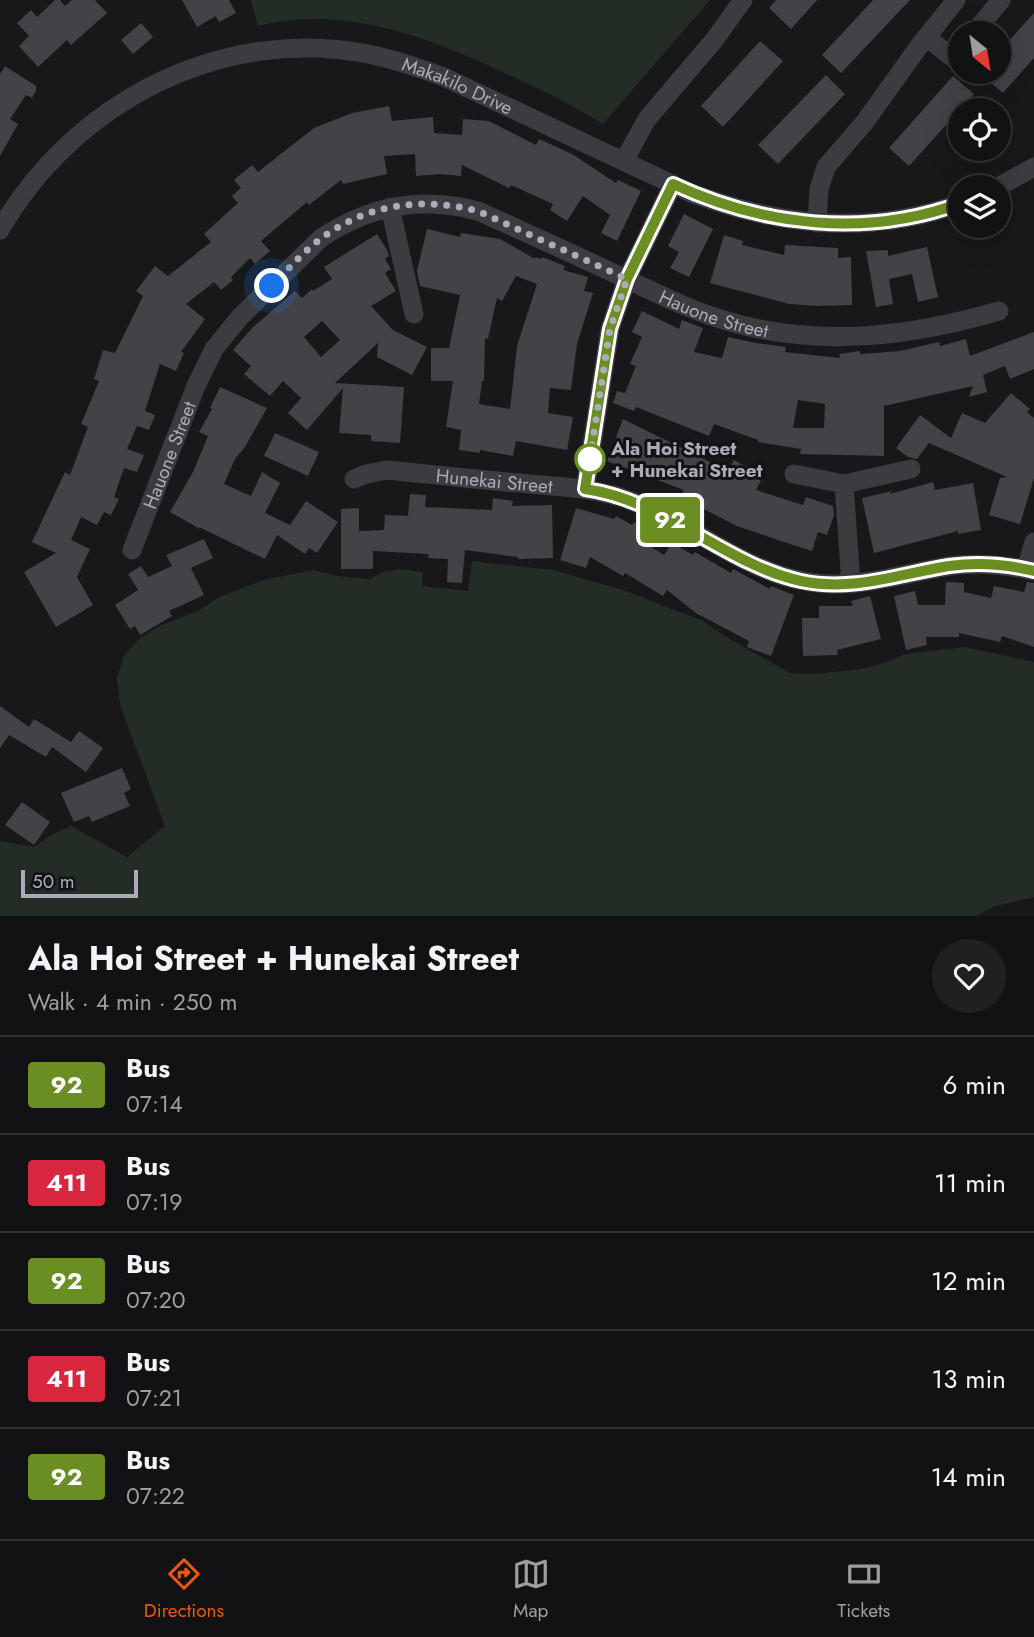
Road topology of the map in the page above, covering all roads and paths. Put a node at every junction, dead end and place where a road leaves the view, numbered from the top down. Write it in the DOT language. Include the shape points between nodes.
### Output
graph roads {
  1 [pos="743,0"];
  2 [pos="956,0"];
  3 [pos="1001,0"];
  4 [pos="984,21"];
  5 [pos="926,37"];
  6 [pos="948,54"];
  7 [pos="624,161"];
  8 [pos="1034,167"];
  9 [pos="1011,180"];
  10 [pos="673,184"];
  11 [pos="948,206"];
  12 [pos="390,207"];
  13 [pos="817,223"];
  14 [pos="0,230"];
  15 [pos="627,279"];
  16 [pos="999,311"];
  17 [pos="414,314"];
  18 [pos="911,469"];
  19 [pos="794,474"];
  20 [pos="354,480"];
  21 [pos="844,484"];
  22 [pos="585,489"];
  23 [pos="1034,542"];
  24 [pos="132,550"];
  25 [pos="1030,570"];
  26 [pos="851,584"];
  1 -- 7 [label="street" via="647,119"];
  2 -- 5 [label="street"];
  3 -- 4 [label="street"];
  5 -- 6 [label="street"];
  5 -- 13 [label="street" via="826,167"];
  7 -- 10 [label="street, Makakilo Drive"];
  7 -- 14 [label="street, Makakilo Drive" via="406,63 353,52 285,49 205,64 130,96 65,145 37,175"];
  8 -- 9 [label="street"];
  10 -- 13 [label="street, Makakilo Drive" via="732,208"];
  10 -- 15 [label="street"];
  11 -- 13 [label="street, Makakilo Drive" via="904,218"];
  12 -- 15 [label="street, Hauone Street" via="438,203 478,211"];
  12 -- 17 [label="street"];
  12 -- 24 [label="street, Hauone Street" via="357,217 321,238 226,332 204,367"];
  15 -- 16 [label="street, Hauone Street" via="676,304 728,322 782,333 892,335"];
  15 -- 22 [label="street" via="608,338"];
  18 -- 21 [label="street"];
  19 -- 21 [label="street"];
  20 -- 22 [label="street, Hunekai Street" via="387,470"];
  21 -- 26 [label="street"];
  22 -- 26 [label="street, Hunekai Street" via="645,507 781,576"];
  23 -- 25 [label="street"];
  25 -- 26 [label="street, Hunekai Street" via="992,564 951,566"];
}
